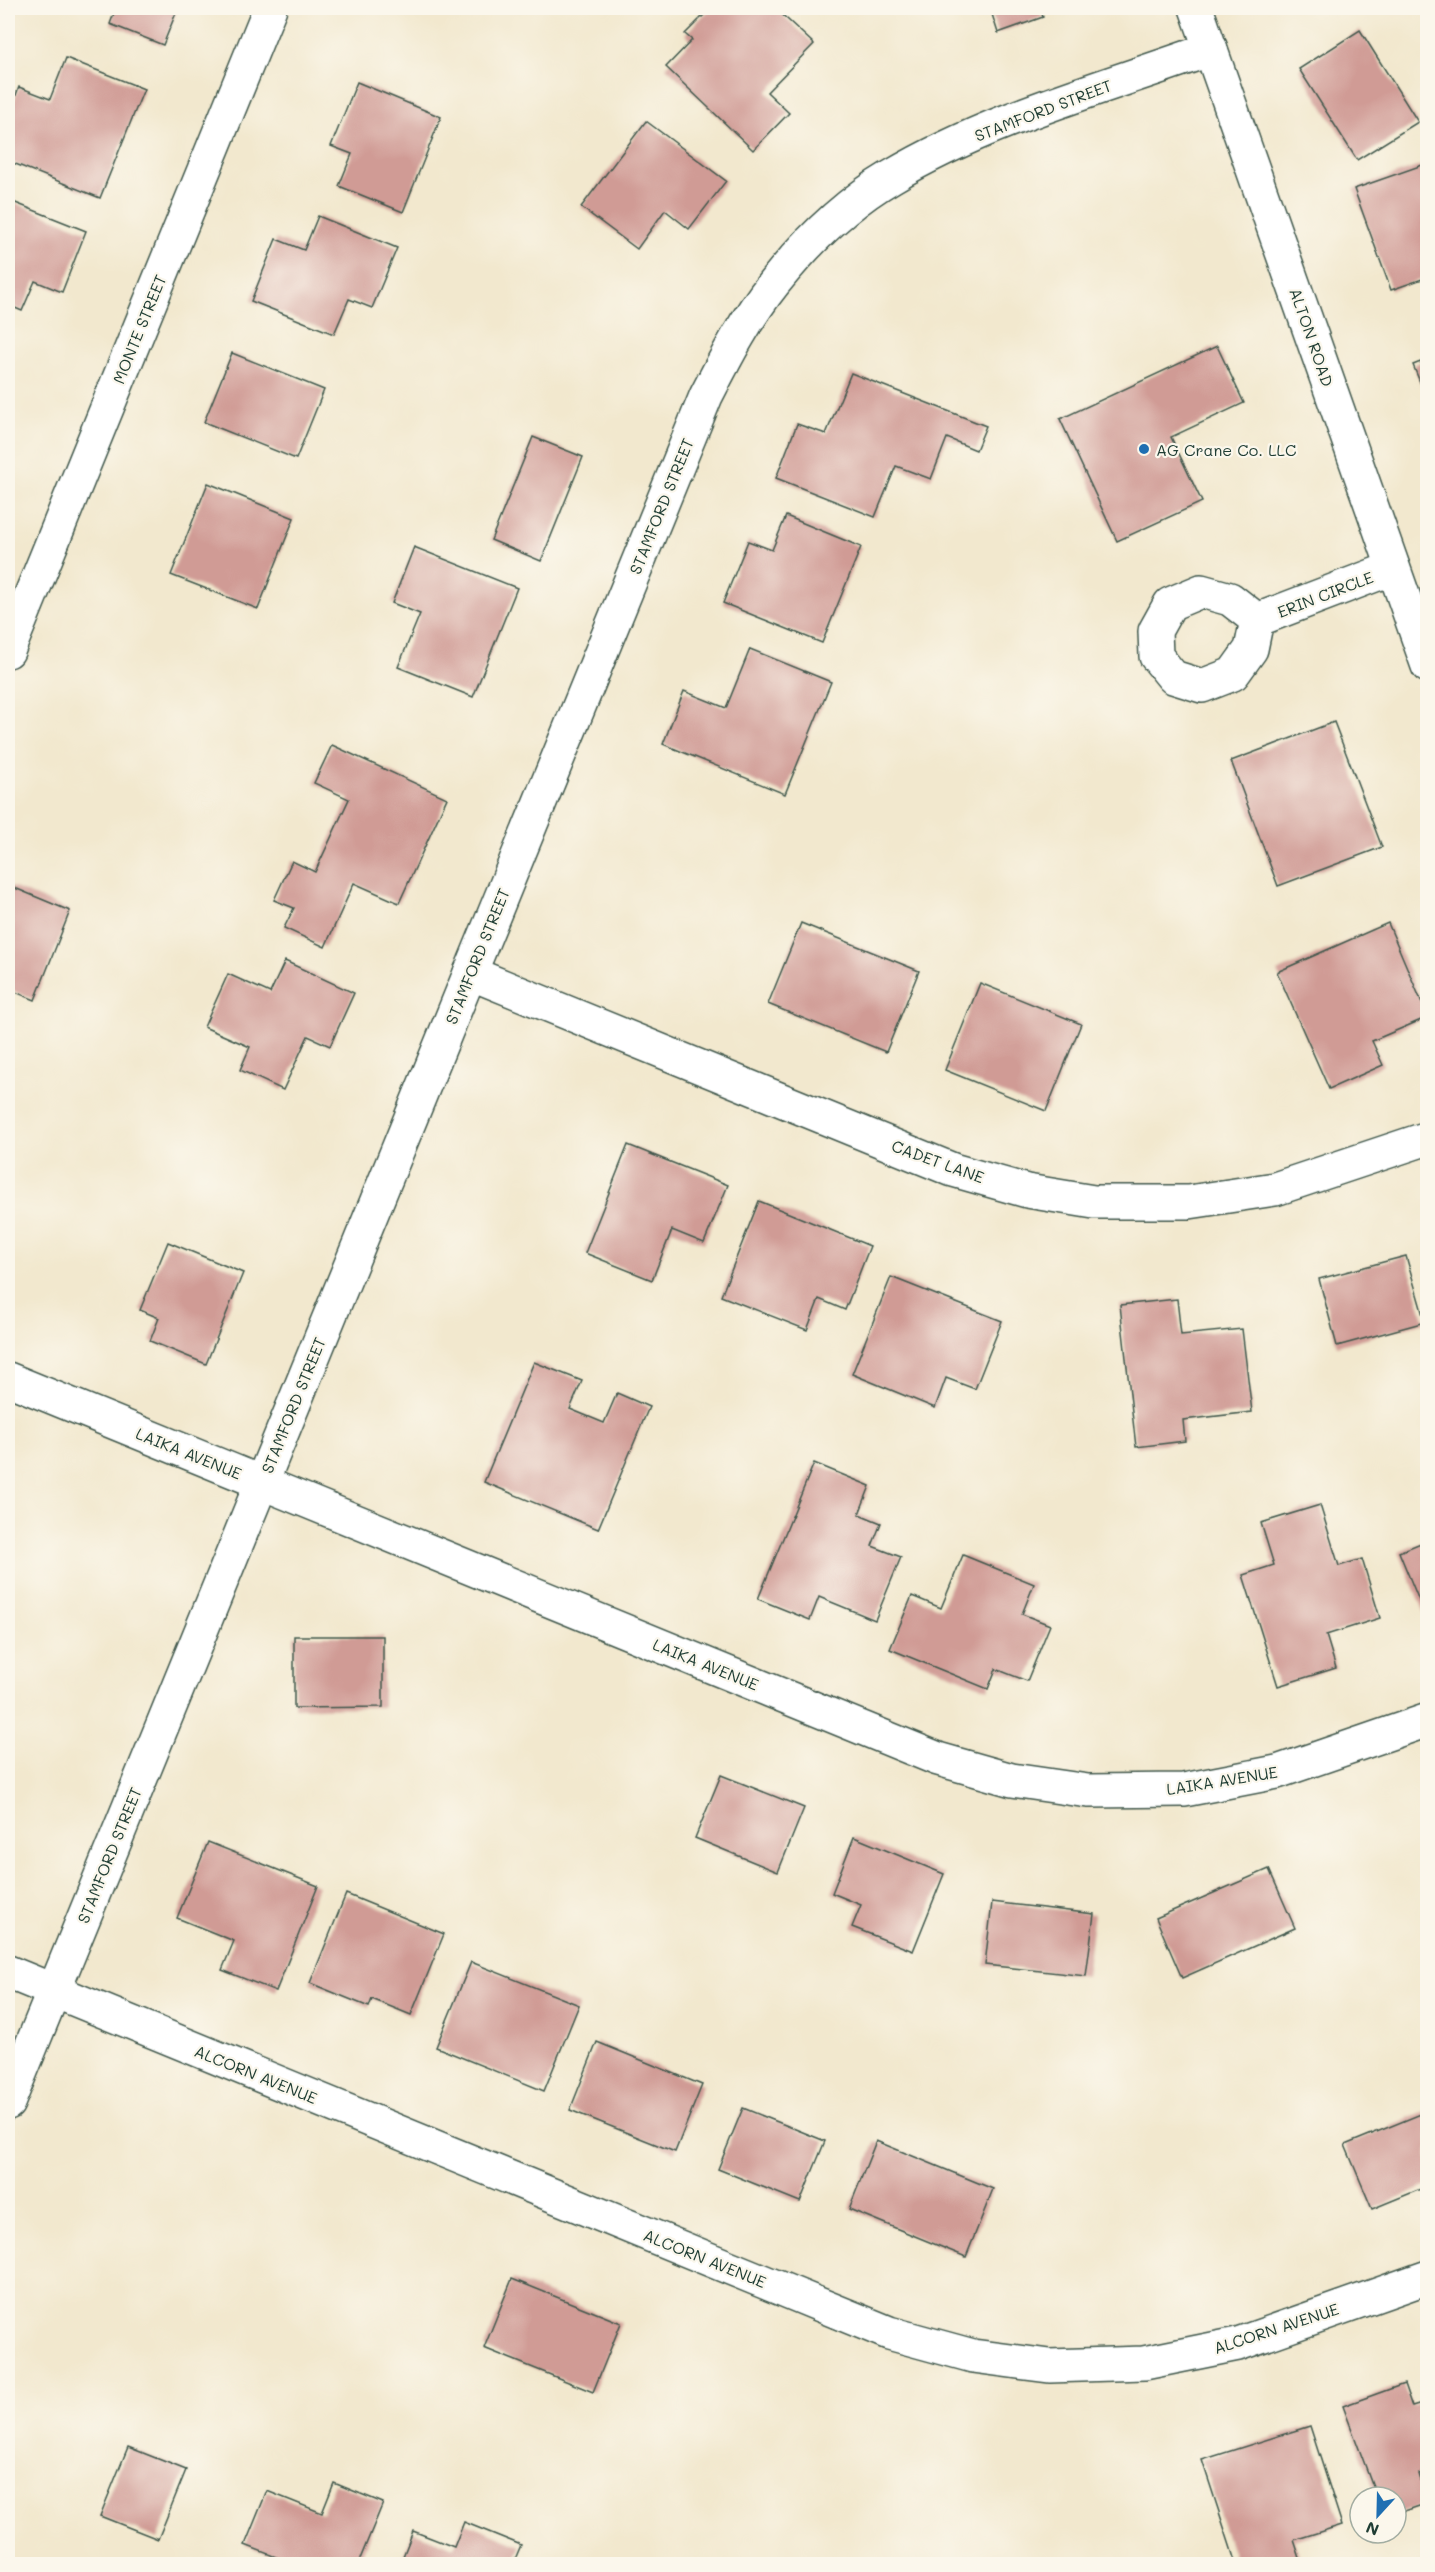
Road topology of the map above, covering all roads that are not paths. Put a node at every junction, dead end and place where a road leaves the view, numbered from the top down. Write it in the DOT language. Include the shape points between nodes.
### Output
graph roads {
  1 [pos="270,8"];
  2 [pos="1196,8"];
  3 [pos="1211,49"];
  4 [pos="1393,568"];
  5 [pos="1257,620"];
  6 [pos="8,651"];
  7 [pos="1428,666"];
  8 [pos="470,974"];
  9 [pos="1428,1138"];
  10 [pos="8,1379"];
  11 [pos="261,1483"];
  12 [pos="1428,1720"];
  13 [pos="8,1972"];
  14 [pos="53,1991"];
  15 [pos="8,2103"];
  16 [pos="1428,2277"];
  1 -- 6 [label="street, MONTE STREET"];
  2 -- 3 [label="street, ALTON ROAD"];
  3 -- 4 [label="street, ALTON ROAD"];
  3 -- 8 [label="street, STAMFORD STREET" via="992,126 891,177 848,208 774,284 738,334 706,396"];
  4 -- 5 [label="street, ERIN CIRCLE"];
  4 -- 7 [label="street, ALTON ROAD"];
  8 -- 9 [label="street, CADET LANE" via="953,1170 1027,1191 1094,1202 1189,1202 1275,1189"];
  8 -- 11 [label="street, STAMFORD STREET"];
  10 -- 11 [label="street, LAIKA AVENUE"];
  11 -- 12 [label="street, LAIKA AVENUE" via="938,1759 1012,1780 1088,1791 1184,1790 1277,1772"];
  11 -- 14 [label="street, STAMFORD STREET"];
  13 -- 14 [label="street, ALCORN AVENUE"];
  14 -- 15 [label="street, STAMFORD STREET"];
  14 -- 16 [label="street, ALCORN AVENUE" via="889,2333 973,2356 1048,2366 1144,2363 1238,2344"];
}
